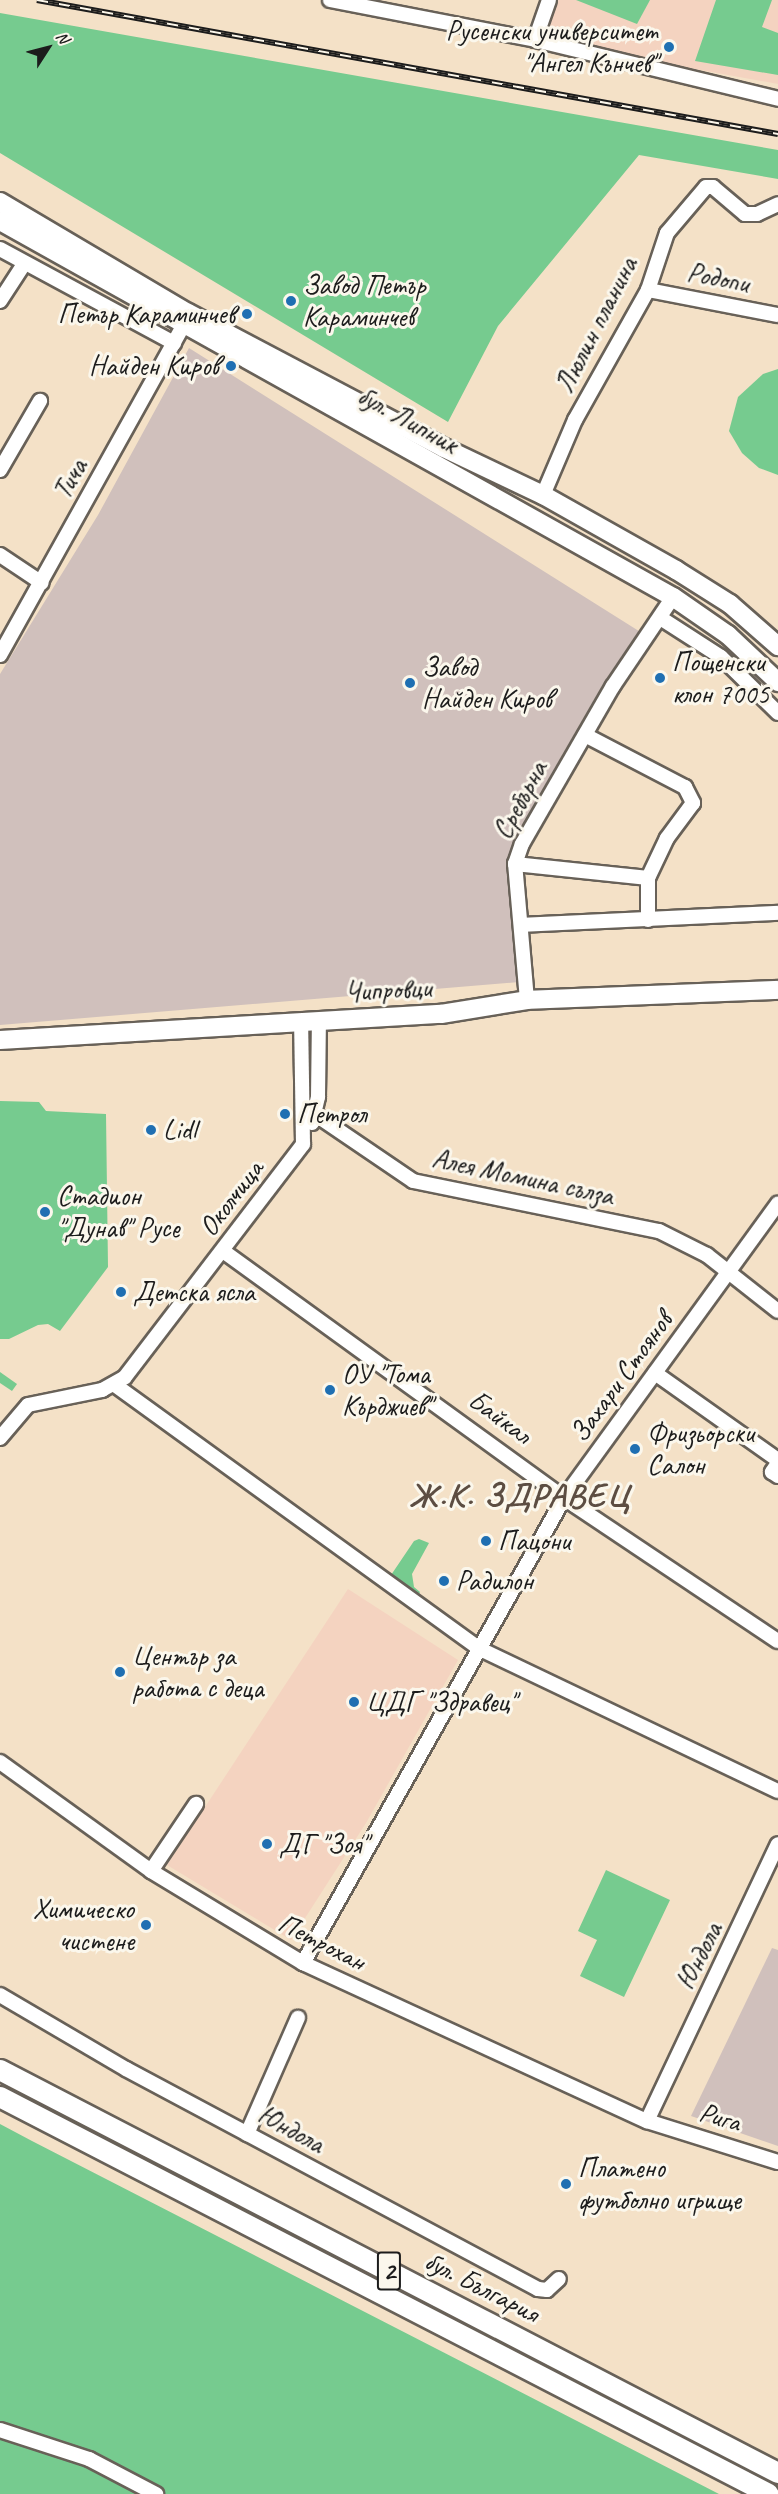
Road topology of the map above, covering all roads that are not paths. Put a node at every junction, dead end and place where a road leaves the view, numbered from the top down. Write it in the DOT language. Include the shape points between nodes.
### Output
graph roads {
  1 [pos="330,0"];
  2 [pos="549,0"];
  3 [pos="536,40"];
  4 [pos="778,99"];
  5 [pos="0,202"];
  6 [pos="778,204"];
  7 [pos="0,221"];
  8 [pos="0,249"];
  9 [pos="24,264"];
  10 [pos="648,290"];
  11 [pos="0,301"];
  12 [pos="778,315"];
  13 [pos="183,326"];
  14 [pos="174,343"];
  15 [pos="40,401"];
  16 [pos="0,470"];
  17 [pos="543,495"];
  18 [pos="0,555"];
  19 [pos="42,582"];
  20 [pos="673,597"];
  21 [pos="662,619"];
  22 [pos="778,646"];
  23 [pos="0,655"];
  24 [pos="778,682"];
  25 [pos="778,713"];
  26 [pos="585,735"];
  27 [pos="515,864"];
  28 [pos="648,878"];
  29 [pos="778,913"];
  30 [pos="648,920"];
  31 [pos="521,926"];
  32 [pos="778,990"];
  33 [pos="527,1000"];
  34 [pos="319,1020"];
  35 [pos="300,1021"];
  36 [pos="0,1040"];
  37 [pos="316,1115"];
  38 [pos="303,1144"];
  39 [pos="778,1203"];
  40 [pos="224,1251"];
  41 [pos="727,1273"];
  42 [pos="778,1311"];
  43 [pos="655,1374"];
  44 [pos="115,1385"];
  45 [pos="0,1438"];
  46 [pos="778,1462"];
  47 [pos="778,1476"];
  48 [pos="564,1498"];
  49 [pos="778,1641"];
  50 [pos="478,1648"];
  51 [pos="0,1762"];
  52 [pos="778,1791"];
  53 [pos="196,1804"];
  54 [pos="778,1844"];
  55 [pos="151,1871"];
  56 [pos="303,1963"];
  57 [pos="0,1995"];
  58 [pos="298,2018"];
  59 [pos="0,2070"];
  60 [pos="0,2097"];
  61 [pos="647,2121"];
  62 [pos="247,2134"];
  63 [pos="778,2162"];
  64 [pos="559,2279"];
  65 [pos="0,2430"];
  66 [pos="778,2473"];
  67 [pos="156,2494"];
  68 [pos="769,2494"];
  1 -- 3 [label="street"];
  2 -- 3 [label="street"];
  3 -- 4 [label="street"];
  5 -- 17 [label="main road, бул. Липник" via="188,313 444,448"];
  6 -- 10 [label="street, Люлин планина" via="757,214 745,214 713,187 706,187 667,233"];
  7 -- 13 [label="main road, бул. Липник"];
  8 -- 9 [label="street"];
  9 -- 11 [label="street"];
  9 -- 14 [label="street"];
  10 -- 12 [label="street, Родопи"];
  10 -- 17 [label="street, Люлин планина" via="575,420"];
  13 -- 14 [label="street, Тича"];
  13 -- 20 [label="main road, бул. Липник"];
  14 -- 19 [label="street, Тича"];
  15 -- 16 [label="street"];
  17 -- 22 [label="main road, бул. Липник" via="730,604"];
  18 -- 19 [label="street"];
  19 -- 23 [label="street, Тича"];
  20 -- 21 [label="street, Сребърна"];
  20 -- 24 [label="main road, бул. Липник" via="728,635"];
  21 -- 25 [label="street" via="721,657"];
  21 -- 26 [label="street, Сребърна" via="613,686"];
  26 -- 27 [label="street, Сребърна"];
  26 -- 28 [label="street" via="685,787 693,803 667,838"];
  27 -- 28 [label="street"];
  27 -- 31 [label="street, Сребърна"];
  28 -- 30 [label="street"];
  29 -- 30 [label="street"];
  30 -- 31 [label="street"];
  31 -- 33 [label="street, Сребърна"];
  32 -- 33 [label="main road, Чипровци"];
  33 -- 34 [label="main road, Чипровци" via="441,1014"];
  34 -- 35 [label="main road, Чипровци"];
  34 -- 37 [label="street"];
  35 -- 36 [label="main road, Чипровци"];
  35 -- 38 [label="street"];
  37 -- 38 [label="street, Околчица"];
  37 -- 41 [label="street, Алея Момина сълза" via="413,1180 659,1231 707,1255"];
  38 -- 40 [label="street, Околчица"];
  39 -- 41 [label="street, Захари Стоянов"];
  40 -- 44 [label="street, Околчица" via="139,1361"];
  40 -- 48 [label="street, Байкал"];
  41 -- 42 [label="street, Алея Момина сълза"];
  41 -- 43 [label="street, Захари Стоянов"];
  43 -- 46 [label="street"];
  43 -- 48 [label="street, Захари Стоянов"];
  44 -- 45 [label="street" via="28,1405"];
  44 -- 50 [label="street"];
  46 -- 47 [label="street" via="772,1472"];
  48 -- 49 [label="street, Байкал"];
  48 -- 50 [label="street, Захари Стоянов"];
  50 -- 52 [label="street"];
  50 -- 56 [label="street, Захари Стоянов"];
  51 -- 55 [label="street, Петрохан"];
  53 -- 55 [label="street"];
  54 -- 61 [label="street, Юндола"];
  55 -- 56 [label="street, Петрохан"];
  56 -- 61 [label="street, Петрохан"];
  57 -- 62 [label="street, Юндола"];
  58 -- 62 [label="street"];
  59 -- 66 [label="highway, бул. България / 2"];
  60 -- 68 [label="highway, бул. България / 2"];
  61 -- 63 [label="street, Рига"];
  62 -- 64 [label="street, Юндола" via="538,2289 547,2290"];
  65 -- 67 [label="street" via="89,2459"];
}
